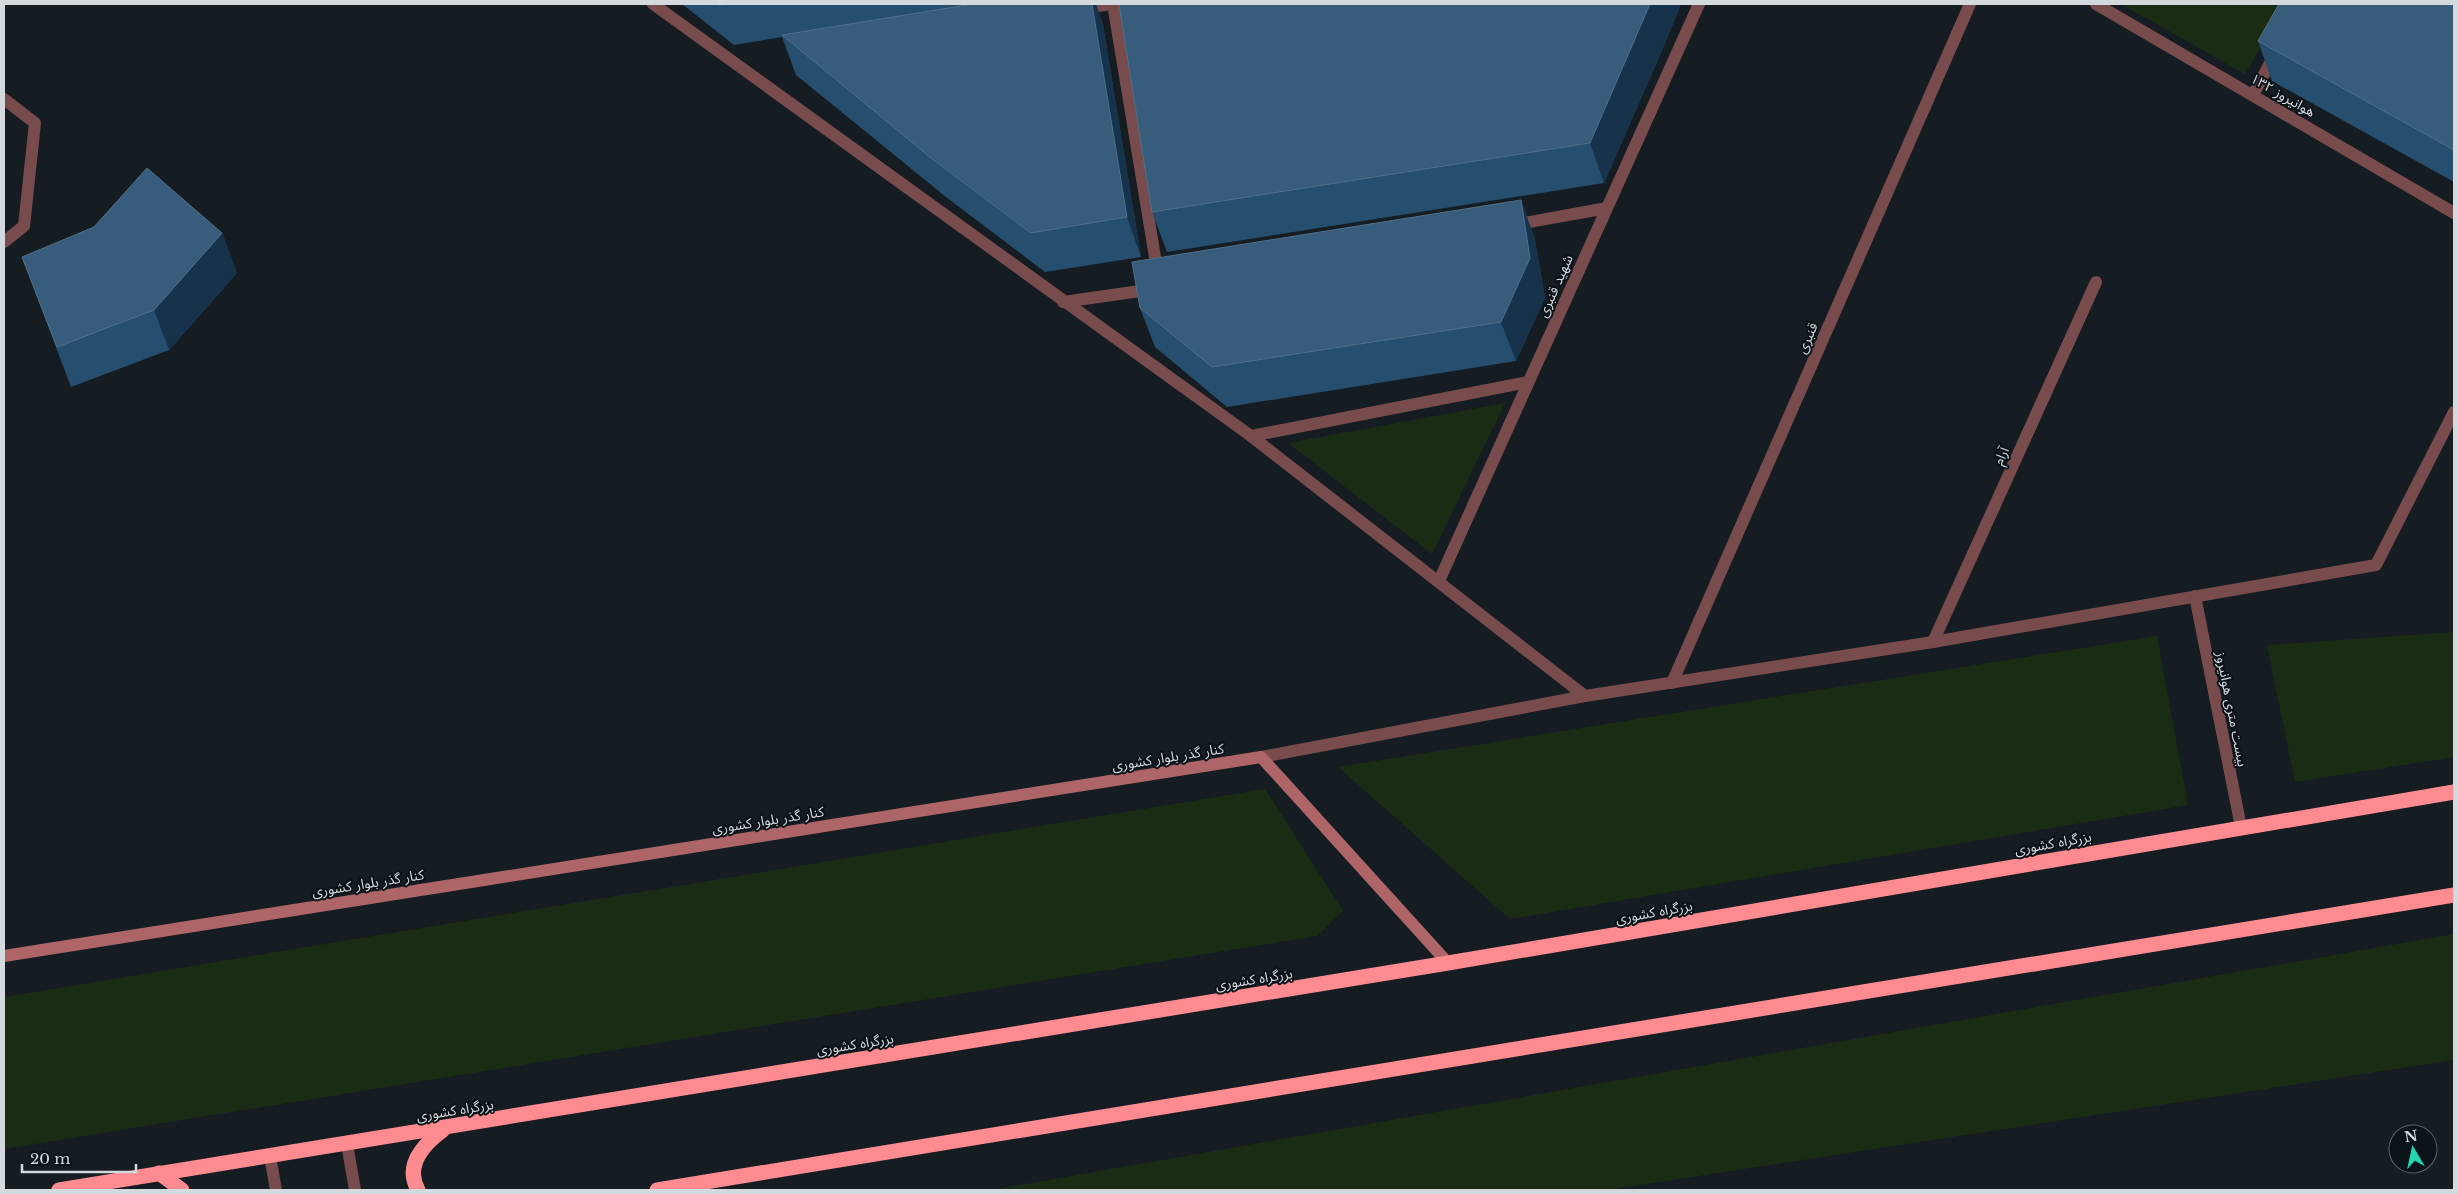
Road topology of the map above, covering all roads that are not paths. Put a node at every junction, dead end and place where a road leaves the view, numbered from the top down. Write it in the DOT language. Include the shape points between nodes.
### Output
graph roads {
  1 [pos="653,4"];
  2 [pos="1111,4"];
  3 [pos="1699,4"];
  4 [pos="1970,4"];
  5 [pos="2096,4"];
  6 [pos="1072,10"];
  7 [pos="2280,45"];
  8 [pos="2253,95"];
  9 [pos="4,99"];
  10 [pos="1607,208"];
  11 [pos="2454,212"];
  12 [pos="1500,227"];
  13 [pos="4,242"];
  14 [pos="2096,282"];
  15 [pos="1063,302"];
  16 [pos="1528,382"];
  17 [pos="2454,412"];
  18 [pos="1251,436"];
  19 [pos="1439,581"];
  20 [pos="2195,596"];
  21 [pos="1933,642"];
  22 [pos="1672,683"];
  23 [pos="1585,696"];
  24 [pos="1261,757"];
  25 [pos="2454,792"];
  26 [pos="2241,827"];
  27 [pos="2454,895"];
  28 [pos="4,956"];
  29 [pos="1448,963"];
  30 [pos="446,1128"];
  31 [pos="347,1144"];
  32 [pos="270,1156"];
  33 [pos="159,1173"];
  34 [pos="743,1176"];
  35 [pos="59,1190"];
  36 [pos="182,1190"];
  37 [pos="276,1190"];
  38 [pos="355,1190"];
  39 [pos="418,1190"];
  40 [pos="657,1190"];
  41 [pos="699,1190"];
  1 -- 15 [label="street"];
  2 -- 6 [label="street"];
  2 -- 15 [label="street" via="1165,287"];
  3 -- 10 [label="street, شهید قنبری"];
  4 -- 22 [label="street, قنبری"];
  5 -- 8 [label="street, هوانیروز ۱۳۲"];
  7 -- 8 [label="street"];
  8 -- 11 [label="street, هوانیروز ۱۳۲"];
  9 -- 13 [label="street" via="35,123 24,226"];
  10 -- 12 [label="street"];
  10 -- 16 [label="street, شهید قنبری"];
  14 -- 21 [label="street, آرام"];
  15 -- 18 [label="street"];
  16 -- 18 [label="street"];
  16 -- 19 [label="street, شهید قنبری"];
  17 -- 20 [label="street" via="2376,565"];
  18 -- 19 [label="street"];
  19 -- 23 [label="street"];
  20 -- 21 [label="street"];
  20 -- 26 [label="street, بیست متری هوانیروز"];
  21 -- 22 [label="street"];
  22 -- 23 [label="street"];
  23 -- 24 [label="street"];
  24 -- 28 [label="street, کنار گذر بلوار کشوری"];
  24 -- 29 [label="street"];
  25 -- 26 [label="highway, بزرگراه کشوری"];
  26 -- 29 [label="highway, بزرگراه کشوری"];
  27 -- 34 [label="highway"];
  29 -- 30 [label="highway, بزرگراه کشوری"];
  30 -- 31 [label="highway, بزرگراه کشوری"];
  30 -- 39 [label="highway" via="417,1154 413,1171"];
  31 -- 32 [label="highway, بزرگراه کشوری"];
  31 -- 38 [label="street"];
  32 -- 33 [label="highway, بزرگراه کشوری"];
  32 -- 37 [label="street"];
  33 -- 35 [label="highway, بزرگراه کشوری"];
  33 -- 36 [label="highway"];
  34 -- 40 [label="highway"];
  34 -- 41 [label="highway"];
}
